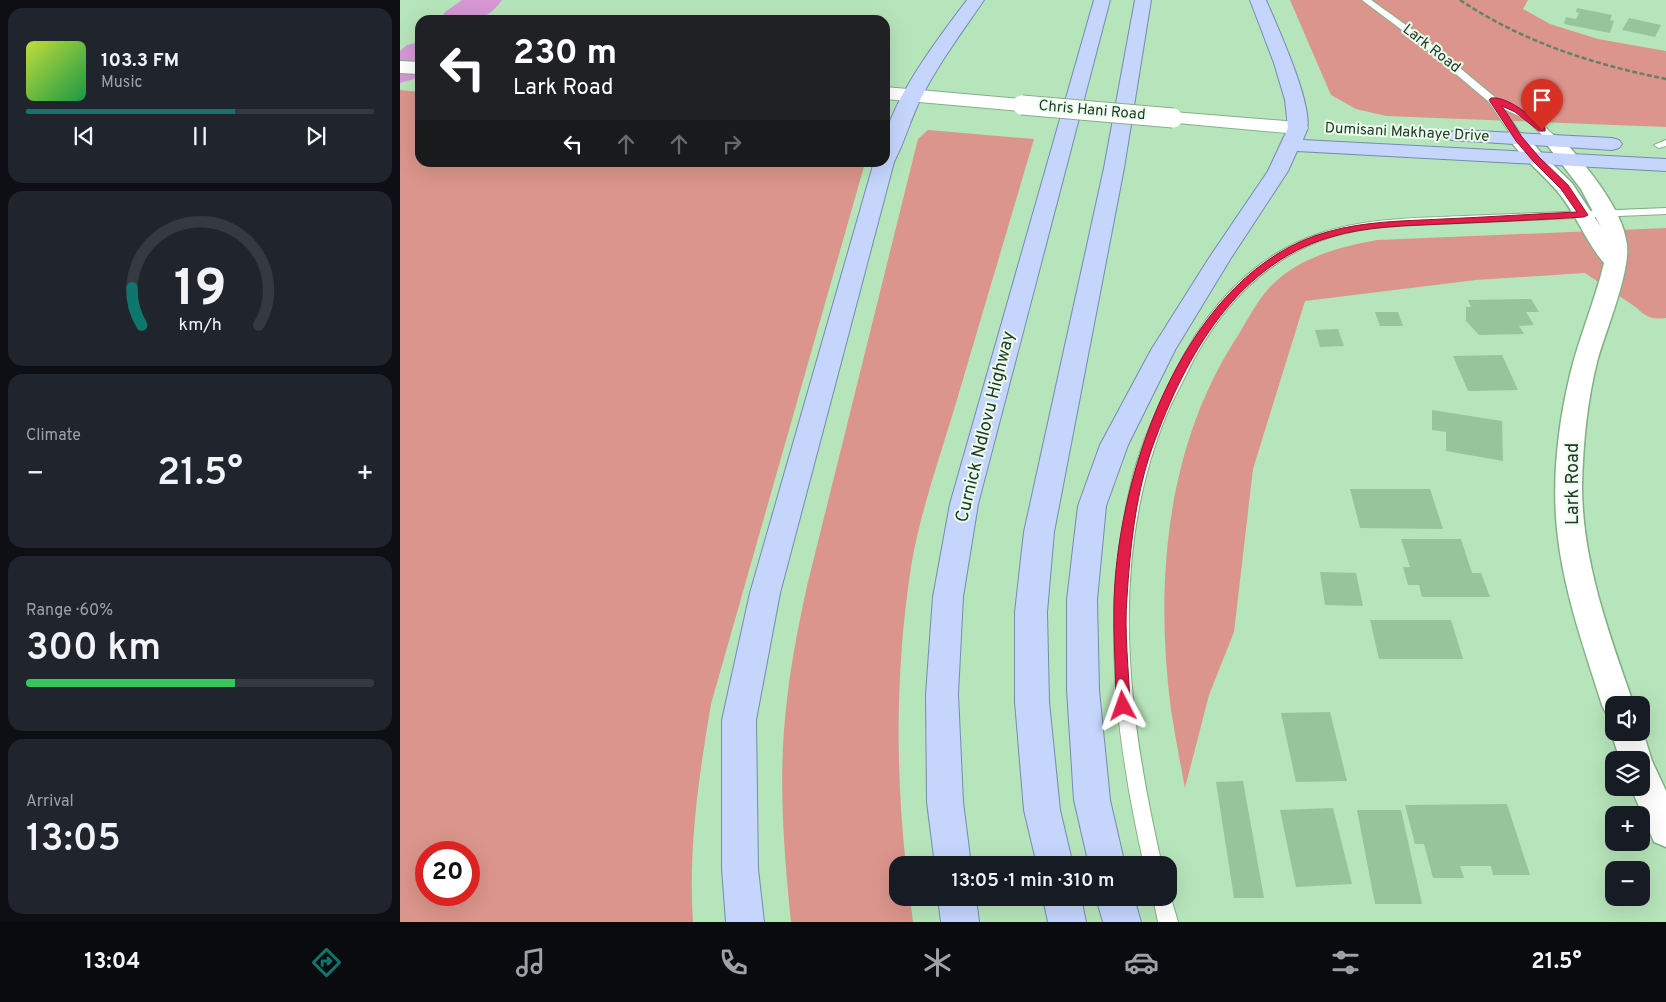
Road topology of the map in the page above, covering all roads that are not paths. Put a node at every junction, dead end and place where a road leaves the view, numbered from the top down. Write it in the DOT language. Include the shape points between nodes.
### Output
graph roads {
  1 [pos="976,0"];
  2 [pos="1102,0"];
  3 [pos="1143,0"];
  4 [pos="1258,0"];
  5 [pos="1366,0"];
  6 [pos="400,53"];
  7 [pos="415,54"];
  8 [pos="400,67"];
  9 [pos="415,68"];
  10 [pos="890,95"];
  11 [pos="1493,100"];
  12 [pos="909,104"];
  13 [pos="890,110"];
  14 [pos="1295,136"];
  15 [pos="1519,139"];
  16 [pos="1554,141"];
  17 [pos="1664,145"];
  18 [pos="890,149"];
  19 [pos="1536,159"];
  20 [pos="1571,161"];
  21 [pos="1666,165"];
  22 [pos="883,167"];
  23 [pos="1666,211"];
  24 [pos="1605,214"];
  25 [pos="1584,215"];
  26 [pos="1615,263"];
  27 [pos="1615,696"];
  28 [pos="1650,793"];
  29 [pos="1666,831"];
  30 [pos="952,856"];
  31 [pos="1053,856"];
  32 [pos="1105,856"];
  33 [pos="1151,856"];
  34 [pos="958,906"];
  35 [pos="1064,906"];
  36 [pos="1117,906"];
  37 [pos="1164,906"];
  38 [pos="745,922"];
  39 [pos="960,922"];
  40 [pos="1068,922"];
  41 [pos="1122,922"];
  42 [pos="1168,922"];
  1 -- 12 [label="main road"];
  2 -- 30 [label="main road, Curnick Ndlovu Highway" via="964,504 948,597 942,694 945,802"];
  3 -- 31 [label="main road" via="1114,168 1039,532 1030,612 1034,722 1042,810"];
  4 -- 14 [label="main road" via="1295,100"];
  5 -- 11 [label="lane, Lark Road" via="1422,40"];
  6 -- 7 [label="main road"];
  8 -- 9 [label="main road"];
  10 -- 12 [label="main road, Chris Hani Road"];
  11 -- 15 [label="lane, Lark Road"];
  11 -- 16 [label="lane, Lark Road" via="1530,118"];
  12 -- 13 [label="main road, Chris Hani Road"];
  12 -- 14 [label="main road, Chris Hani Road"];
  12 -- 18 [label="main road"];
  14 -- 15 [label="main road, Dumisani Makhaye Drive"];
  14 -- 19 [label="main road, Dumisani Makhaye Drive"];
  14 -- 32 [label="main road" via="1278,171 1163,350 1114,445 1092,506 1082,600 1083,690 1092,800"];
  15 -- 16 [label="main road, Dumisani Makhaye Drive"];
  15 -- 19 [label="street, Lark Road"];
  16 -- 17 [label="main road, Dumisani Makhaye Drive"];
  16 -- 20 [label="street, Lark Road"];
  19 -- 20 [label="main road, Dumisani Makhaye Drive"];
  19 -- 25 [label="street, Lark Road" via="1565,187"];
  20 -- 21 [label="main road, Dumisani Makhaye Drive"];
  20 -- 24 [label="street, Lark Road"];
  22 -- 38 [label="main road" via="765,593 739,720 740,869"];
  23 -- 24 [label="lane"];
  24 -- 25 [label="lane"];
  24 -- 26 [label="street, Lark Road" via="1616,243"];
  25 -- 26 [label="street, Lark Road" via="1598,242"];
  25 -- 33 [label="lane" via="1384,224 1329,234 1308,241 1267,263 1214,316 1174,382 1158,420 1144,455 1128,523 1120,599 1122,691 1126,735"];
  26 -- 27 [label="street, Lark Road" via="1582,375 1572,437 1569,503 1576,566"];
  28 -- 29 [label="street"];
  34 -- 39 [label="main road"];
  35 -- 40 [label="main road"];
  36 -- 41 [label="main road"];
  37 -- 42 [label="lane"];
}
